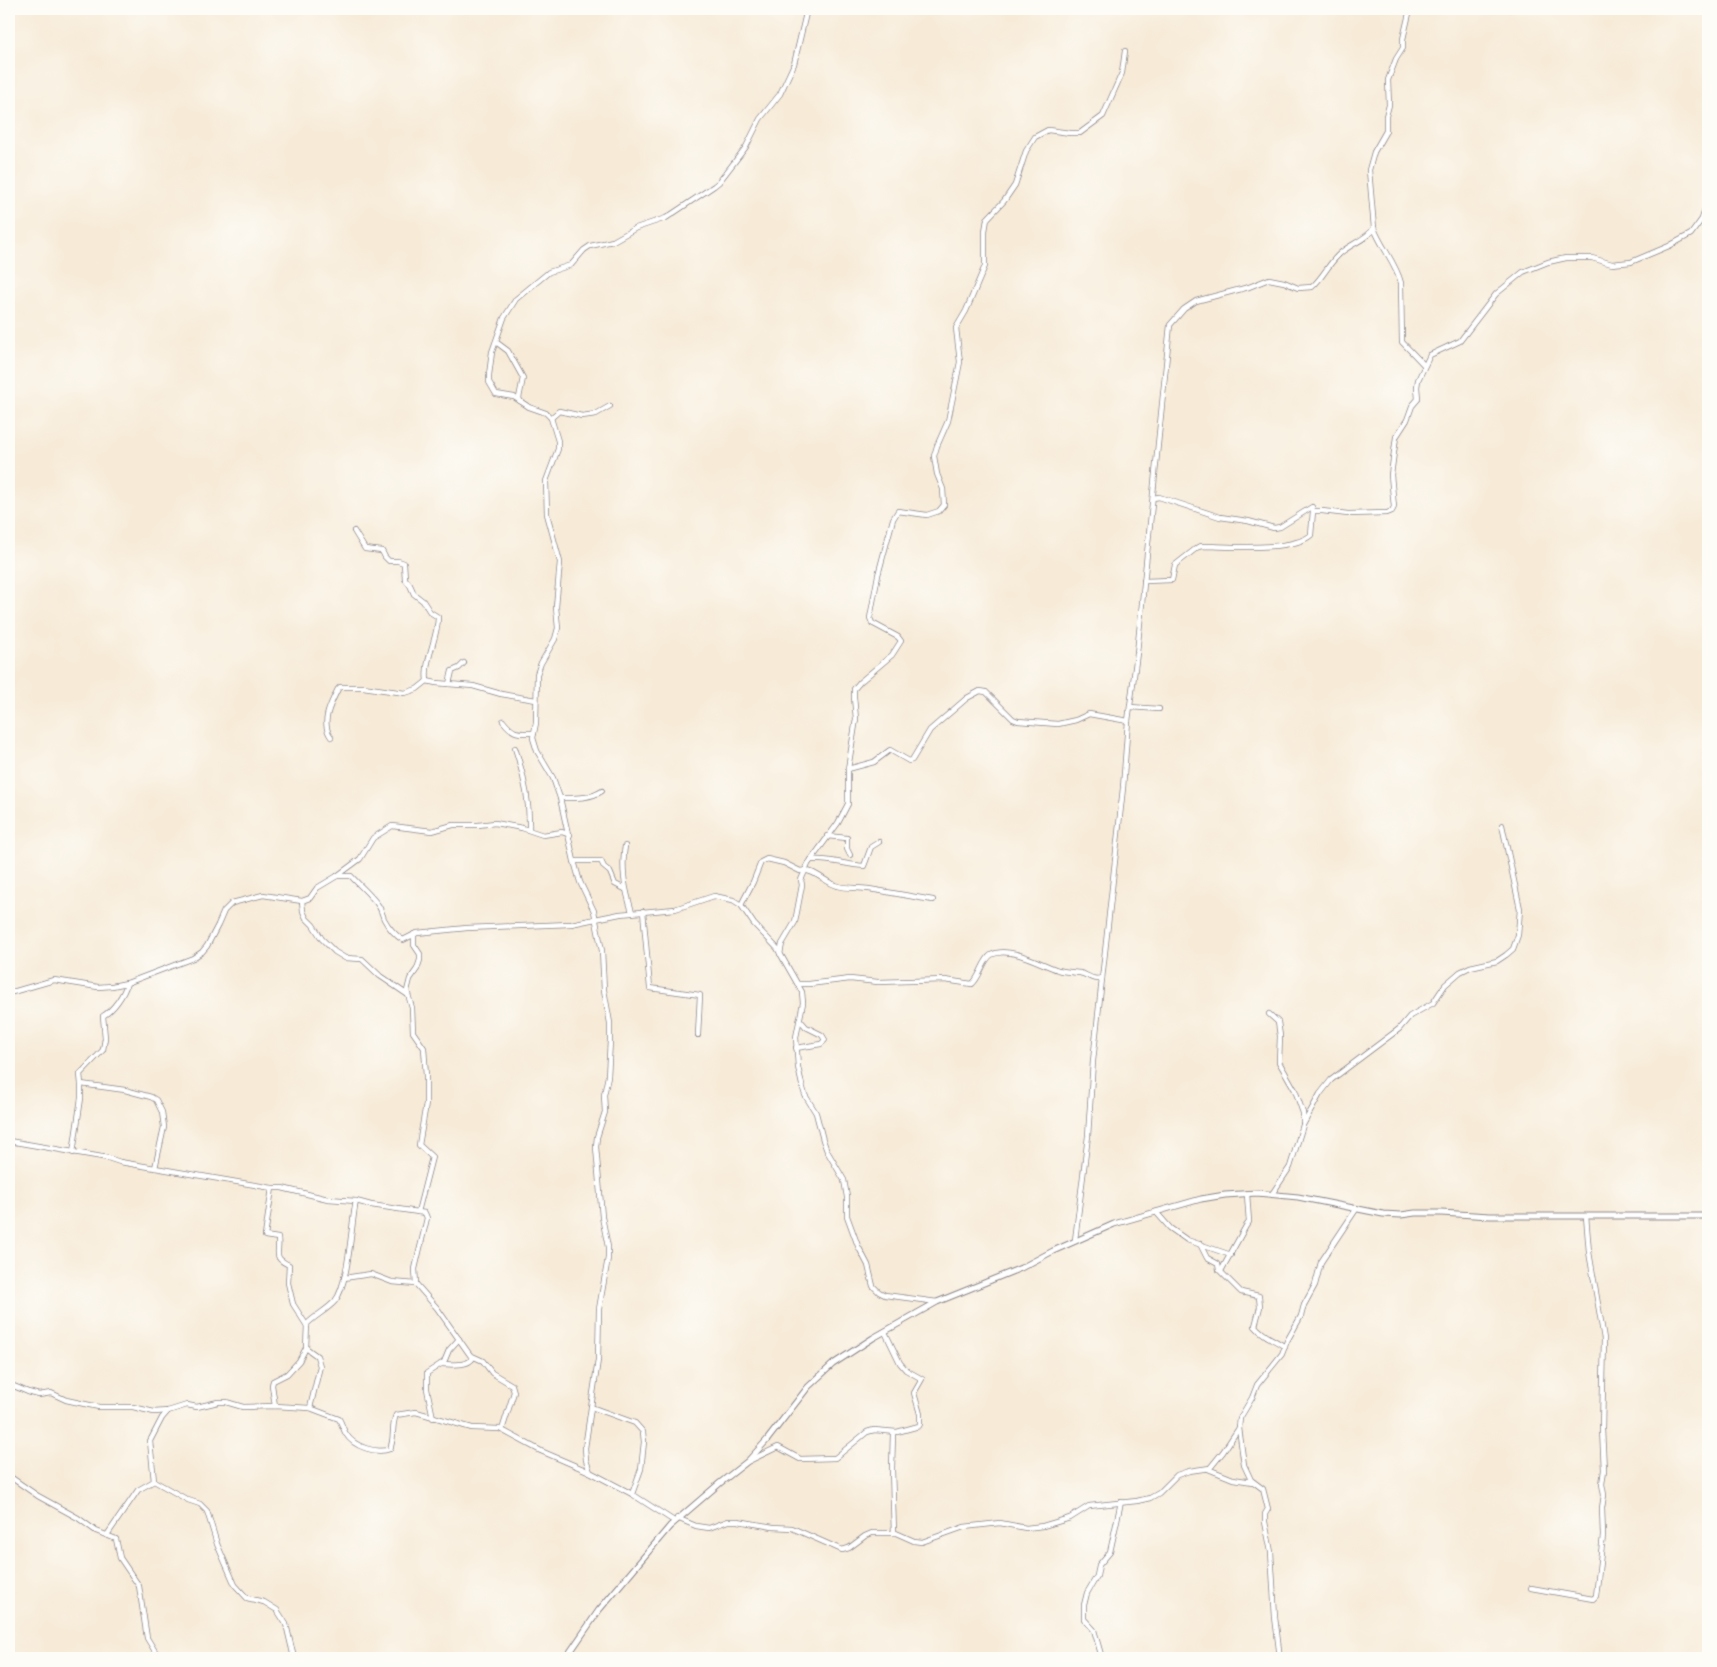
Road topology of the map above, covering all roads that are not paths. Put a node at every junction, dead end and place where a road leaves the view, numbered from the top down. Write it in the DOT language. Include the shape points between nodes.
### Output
graph roads {
  1 [pos="807,9"];
  2 [pos="1410,9"];
  3 [pos="1125,51"];
  4 [pos="1708,200"];
  5 [pos="1374,228"];
  6 [pos="496,342"];
  7 [pos="1424,365"];
  8 [pos="520,401"];
  9 [pos="610,406"];
  10 [pos="551,418"];
  11 [pos="1153,498"];
  12 [pos="1312,507"];
  13 [pos="354,531"];
  14 [pos="1144,581"];
  15 [pos="464,662"];
  16 [pos="428,681"];
  17 [pos="449,684"];
  18 [pos="536,700"];
  19 [pos="1130,707"];
  20 [pos="1159,709"];
  21 [pos="503,721"];
  22 [pos="1128,721"];
  23 [pos="534,733"];
  24 [pos="331,737"];
  25 [pos="515,748"];
  26 [pos="848,769"];
  27 [pos="602,791"];
  28 [pos="560,798"];
  29 [pos="1502,825"];
  30 [pos="530,830"];
  31 [pos="570,835"];
  32 [pos="827,836"];
  33 [pos="879,842"];
  34 [pos="625,846"];
  35 [pos="850,855"];
  36 [pos="811,860"];
  37 [pos="574,861"];
  38 [pos="806,870"];
  39 [pos="337,876"];
  40 [pos="625,889"];
  41 [pos="933,900"];
  42 [pos="302,902"];
  43 [pos="741,905"];
  44 [pos="643,911"];
  45 [pos="632,912"];
  46 [pos="596,920"];
  47 [pos="414,934"];
  48 [pos="780,954"];
  49 [pos="1102,978"];
  50 [pos="127,983"];
  51 [pos="799,984"];
  52 [pos="9,993"];
  53 [pos="408,995"];
  54 [pos="1269,1014"];
  55 [pos="800,1020"];
  56 [pos="698,1036"];
  57 [pos="796,1048"];
  58 [pos="81,1084"];
  59 [pos="1303,1124"];
  60 [pos="9,1141"];
  61 [pos="73,1153"];
  62 [pos="155,1168"];
  63 [pos="1278,1185"];
  64 [pos="272,1188"];
  65 [pos="1247,1194"];
  66 [pos="1272,1194"];
  67 [pos="1280,1195"];
  68 [pos="356,1201"];
  69 [pos="1357,1208"];
  70 [pos="418,1212"];
  71 [pos="1156,1212"];
  72 [pos="1586,1216"];
  73 [pos="1708,1216"];
  74 [pos="1076,1240"];
  75 [pos="1200,1244"];
  76 [pos="1231,1255"];
  77 [pos="1221,1271"];
  78 [pos="344,1278"];
  79 [pos="416,1284"];
  80 [pos="937,1302"];
  81 [pos="307,1326"];
  82 [pos="885,1332"];
  83 [pos="459,1339"];
  84 [pos="1285,1347"];
  85 [pos="306,1348"];
  86 [pos="473,1358"];
  87 [pos="441,1364"];
  88 [pos="9,1384"];
  89 [pos="275,1406"];
  90 [pos="591,1407"];
  91 [pos="310,1408"];
  92 [pos="168,1411"];
  93 [pos="433,1418"];
  94 [pos="1239,1428"];
  95 [pos="502,1430"];
  96 [pos="893,1432"];
  97 [pos="748,1461"];
  98 [pos="1208,1470"];
  99 [pos="590,1472"];
  100 [pos="9,1476"];
  101 [pos="154,1481"];
  102 [pos="1252,1482"];
  103 [pos="632,1494"];
  104 [pos="1121,1502"];
  105 [pos="676,1520"];
  106 [pos="894,1533"];
  107 [pos="107,1536"];
  108 [pos="1531,1588"];
  109 [pos="159,1658"];
  110 [pos="294,1658"];
  111 [pos="566,1658"];
  112 [pos="1102,1658"];
  113 [pos="1280,1658"];
  1 -- 6 [label="street" via="794,64 780,94 760,119 746,147 716,185 666,218 636,228 613,241 590,246 571,265 542,277 516,299 504,318"];
  2 -- 5 [label="street" via="1403,48 1388,80 1386,131 1374,152 1369,170"];
  3 -- 26 [label="street" via="1122,74 1103,116 1080,132 1048,130 1035,137 1026,151 1015,185 987,218 986,266 956,328 960,362 948,420 935,451 944,505 939,511 927,515 898,511 893,519 870,618 901,641 892,655 854,689 856,719"];
  4 -- 7 [label="street" via="1702,219 1692,234 1631,262 1612,264 1592,258 1566,258 1523,272 1496,294 1464,337 1433,353"];
  5 -- 7 [label="street" via="1399,274 1402,344"];
  5 -- 11 [label="street" via="1339,254 1312,287 1301,288 1269,279 1196,302 1184,309 1171,324"];
  6 -- 8 [label="street" via="508,351 523,378"];
  6 -- 8 [label="street" via="489,375 492,388 496,394"];
  7 -- 14 [label="street" via="1417,384 1418,399 1396,438 1391,475 1395,500 1392,511 1348,514 1313,511 1311,534 1304,539 1275,546 1198,547 1175,565 1172,580"];
  8 -- 10 [label="street"];
  9 -- 10 [label="street" via="592,415 577,416 559,411"];
  10 -- 18 [label="street" via="559,444 546,482 547,514 560,562 556,607 558,628 537,674"];
  11 -- 12 [label="street" via="1274,528"];
  11 -- 14 [label="street"];
  13 -- 16 [label="street" via="365,550 382,551 389,561 404,564 405,579 414,594 438,617 428,664"];
  14 -- 19 [label="street"];
  15 -- 17 [label="street" via="452,670"];
  16 -- 17 [label="street"];
  16 -- 24 [label="street" via="405,693 340,686 328,709 327,732"];
  17 -- 18 [label="street"];
  18 -- 23 [label="street"];
  19 -- 20 [label="street"];
  19 -- 22 [label="street"];
  21 -- 23 [label="street" via="516,733"];
  22 -- 26 [label="street" via="1092,714 1058,724 1018,721 986,692 980,691 930,730 912,760 890,750 874,762"];
  22 -- 49 [label="street"];
  23 -- 28 [label="street" via="534,746 553,778"];
  25 -- 30 [label="street" via="525,783"];
  26 -- 32 [label="street" via="848,804"];
  27 -- 28 [label="street" via="583,798"];
  28 -- 31 [label="street"];
  29 -- 59 [label="street" via="1520,910 1518,935 1512,949 1497,961 1460,972 1445,985 1433,1003 1410,1016 1398,1029 1335,1077 1320,1094"];
  30 -- 31 [label="street" via="542,835 562,832"];
  30 -- 39 [label="street" via="492,822 474,826 453,825 432,831 392,826 373,838 360,859"];
  31 -- 37 [label="street"];
  32 -- 35 [label="street" via="847,838"];
  32 -- 36 [label="street"];
  33 -- 36 [label="street" via="872,847 864,866"];
  34 -- 40 [label="street" via="622,871"];
  36 -- 38 [label="street"];
  37 -- 40 [label="street" via="601,862 615,884"];
  37 -- 46 [label="street"];
  38 -- 41 [label="street" via="839,887 867,888"];
  38 -- 43 [label="street" via="764,859"];
  38 -- 48 [label="street" via="801,880 795,922"];
  39 -- 42 [label="street"];
  39 -- 47 [label="street" via="351,876 365,888 380,907 386,923 401,939"];
  40 -- 45 [label="street"];
  42 -- 50 [label="street" via="263,895 232,903 224,911 202,952"];
  42 -- 53 [label="street" via="306,918 335,952 345,958 362,959"];
  43 -- 44 [label="street" via="733,900 708,896 675,909"];
  43 -- 48 [label="street"];
  44 -- 45 [label="street"];
  44 -- 56 [label="street" via="649,986 700,995"];
  45 -- 46 [label="street"];
  46 -- 47 [label="street"];
  46 -- 90 [label="street" via="610,1023 605,1112 596,1147 608,1266 598,1309 598,1360"];
  47 -- 53 [label="street" via="414,946 420,960 410,979"];
  48 -- 51 [label="street"];
  49 -- 51 [label="street" via="1089,978 1082,973 1056,969 1020,955 1004,953 988,958 972,984 945,980 878,982 850,979"];
  49 -- 74 [label="street"];
  50 -- 52 [label="street" via="98,987 54,980"];
  50 -- 58 [label="street" via="121,998 104,1015 102,1050 80,1074"];
  51 -- 55 [label="street" via="803,1003"];
  53 -- 70 [label="street" via="413,1032 423,1046 426,1066 426,1104 419,1145 432,1157"];
  54 -- 59 [label="street" via="1278,1022 1279,1062 1295,1090 1303,1113"];
  55 -- 57 [label="street"];
  55 -- 57 [label="street" via="825,1040 821,1044"];
  57 -- 80 [label="street" via="805,1095 816,1114 827,1151 841,1173 847,1197 847,1216 868,1265 873,1286 885,1295"];
  58 -- 61 [label="street"];
  58 -- 62 [label="street" via="125,1090 156,1100 164,1127"];
  59 -- 63 [label="street" via="1291,1165"];
  60 -- 61 [label="street"];
  61 -- 62 [label="street"];
  62 -- 64 [label="street"];
  63 -- 66 [label="street"];
  63 -- 67 [label="street"];
  64 -- 68 [label="street" via="328,1200"];
  64 -- 81 [label="street" via="265,1236 278,1238 278,1258 289,1265 288,1284 293,1304"];
  65 -- 66 [label="street"];
  65 -- 71 [label="street" via="1201,1199"];
  65 -- 76 [label="street" via="1249,1222"];
  66 -- 67 [label="street"];
  67 -- 69 [label="street"];
  68 -- 70 [label="street"];
  68 -- 78 [label="street"];
  69 -- 72 [label="street" via="1401,1215"];
  69 -- 84 [label="street" via="1321,1262 1315,1285"];
  70 -- 79 [label="street" via="425,1213 427,1218 415,1269"];
  71 -- 74 [label="street" via="1114,1224"];
  71 -- 75 [label="street" via="1179,1235"];
  72 -- 73 [label="street"];
  72 -- 108 [label="street" via="1604,1339 1603,1536 1596,1596 1593,1599"];
  74 -- 80 [label="street" via="1021,1268"];
  75 -- 76 [label="street"];
  75 -- 77 [label="street" via="1207,1258 1218,1264"];
  76 -- 77 [label="street"];
  77 -- 84 [label="street" via="1241,1292 1259,1296 1255,1326 1262,1335"];
  78 -- 79 [label="street" via="371,1274 392,1282"];
  78 -- 81 [label="street" via="334,1301"];
  79 -- 83 [label="street"];
  80 -- 82 [label="street"];
  81 -- 85 [label="street"];
  82 -- 96 [label="street" via="900,1363 922,1380 914,1393 920,1424"];
  82 -- 97 [label="street" via="838,1361 808,1387"];
  83 -- 86 [label="street"];
  83 -- 87 [label="street"];
  84 -- 94 [label="street" via="1256,1388 1240,1418"];
  85 -- 89 [label="street" via="295,1367 273,1381"];
  85 -- 91 [label="street" via="317,1356 320,1366"];
  86 -- 87 [label="street" via="465,1364"];
  86 -- 95 [label="street" via="512,1385 514,1392"];
  87 -- 93 [label="street" via="430,1370 426,1378"];
  88 -- 92 [label="street" via="39,1395 51,1394 100,1407"];
  89 -- 91 [label="street"];
  89 -- 92 [label="street" via="243,1407 218,1402 197,1407 187,1405"];
  90 -- 99 [label="street" via="585,1448"];
  90 -- 103 [label="street" via="633,1422 643,1432 641,1469"];
  91 -- 93 [label="street" via="339,1419 352,1441 377,1451 386,1451 392,1446 396,1415 416,1412"];
  92 -- 101 [label="street" via="150,1441"];
  93 -- 95 [label="street" via="472,1428"];
  94 -- 98 [label="street"];
  94 -- 102 [label="street" via="1244,1465"];
  95 -- 99 [label="street"];
  96 -- 97 [label="street" via="867,1432 836,1458 800,1459 778,1447"];
  96 -- 106 [label="street"];
  97 -- 105 [label="street"];
  98 -- 102 [label="street" via="1233,1480"];
  98 -- 104 [label="street" via="1177,1475 1150,1498"];
  99 -- 103 [label="street"];
  100 -- 107 [label="street"];
  101 -- 107 [label="street" via="138,1490"];
  101 -- 110 [label="street" via="207,1510 217,1544 235,1585 247,1598 264,1602 276,1610 286,1624"];
  102 -- 113 [label="street" via="1263,1489 1268,1509 1264,1522 1271,1552"];
  103 -- 105 [label="street"];
  104 -- 106 [label="street" via="1089,1506 1066,1519 1032,1528 1000,1524 964,1528 922,1542"];
  104 -- 112 [label="street" via="1110,1552 1099,1565 1084,1605 1084,1619 1094,1630"];
  105 -- 106 [label="street" via="709,1528 738,1521 792,1528 842,1550 868,1534"];
  105 -- 111 [label="street" via="599,1610"];
  107 -- 109 [label="street" via="118,1541 120,1558 139,1586 147,1638"];
}
